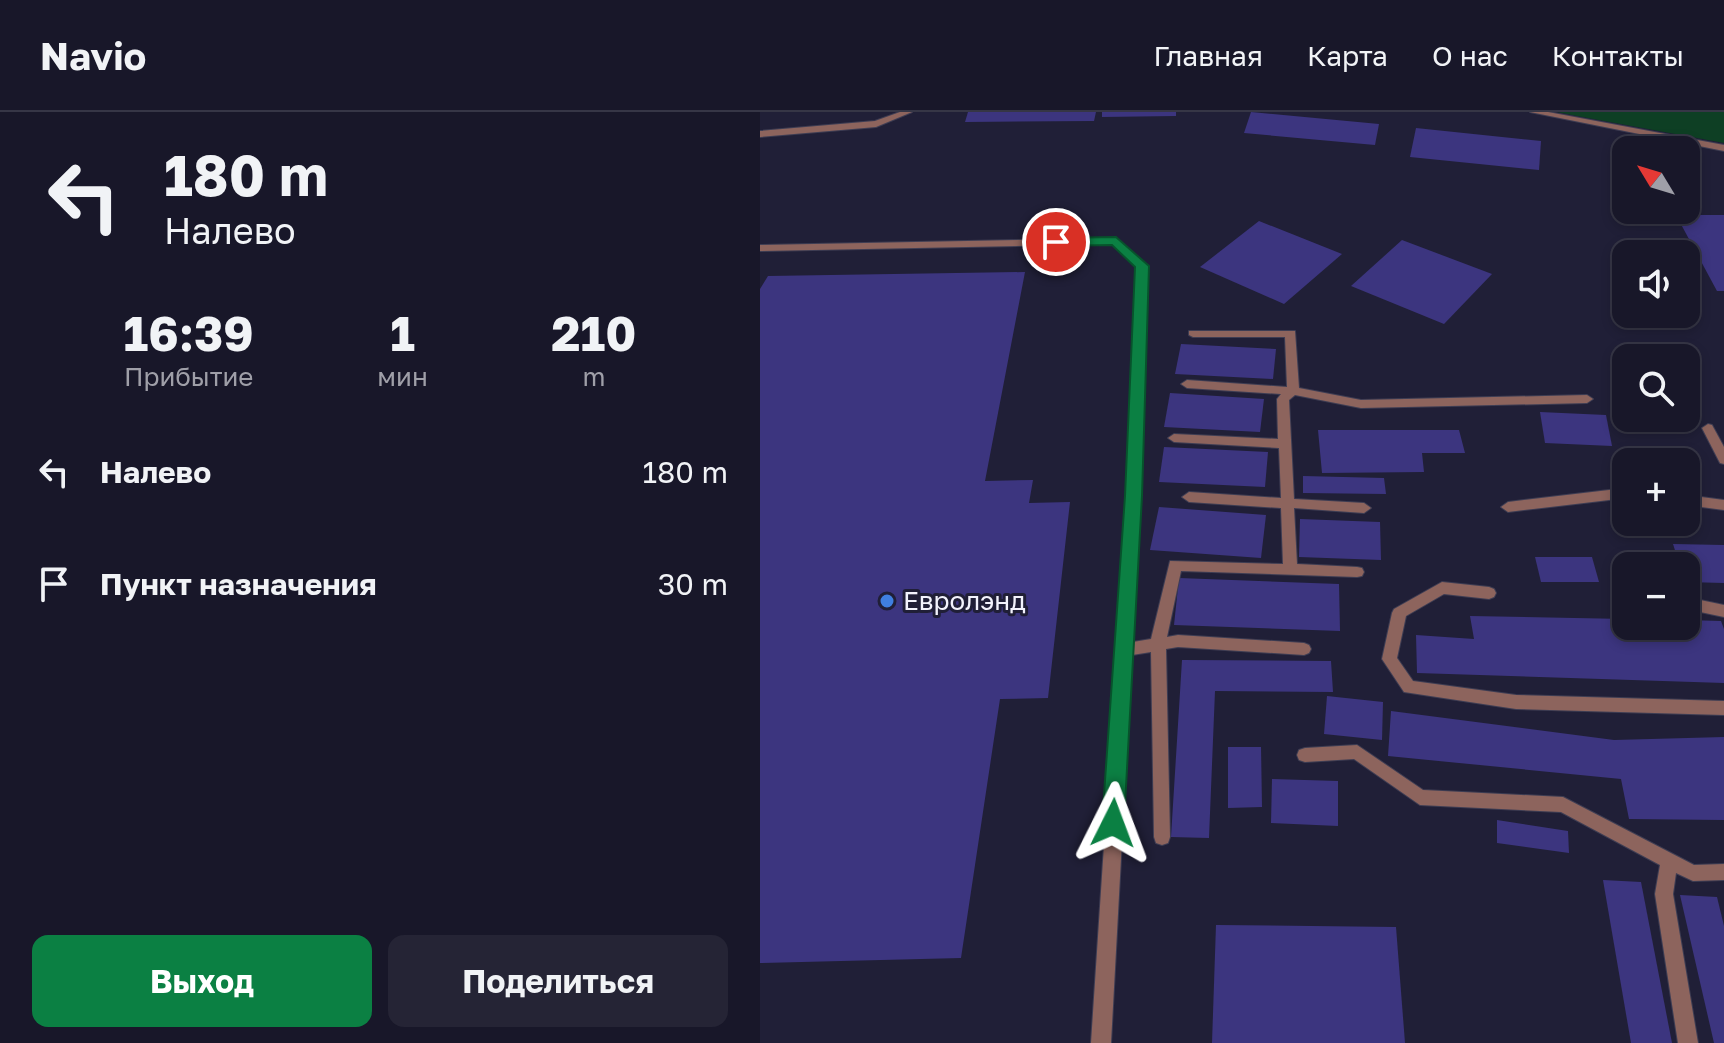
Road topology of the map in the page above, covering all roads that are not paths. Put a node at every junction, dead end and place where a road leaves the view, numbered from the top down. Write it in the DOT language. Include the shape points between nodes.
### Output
graph roads {
  1 [pos="908,112"];
  2 [pos="1534,112"];
  3 [pos="760,134"];
  4 [pos="1724,148"];
  5 [pos="760,248"];
  6 [pos="1193,333"];
  7 [pos="1187,384"];
  8 [pos="1293,391"];
  9 [pos="1587,399"];
  10 [pos="1708,428"];
  11 [pos="1174,438"];
  12 [pos="1285,444"];
  13 [pos="1724,460"];
  14 [pos="1612,495"];
  15 [pos="1189,497"];
  16 [pos="1700,502"];
  17 [pos="1288,504"];
  18 [pos="1724,505"];
  19 [pos="1508,507"];
  20 [pos="1364,508"];
  21 [pos="1290,569"];
  22 [pos="1357,572"];
  23 [pos="1489,593"];
  24 [pos="1700,606"];
  25 [pos="1724,611"];
  26 [pos="1158,643"];
  27 [pos="1304,649"];
  28 [pos="1123,650"];
  29 [pos="1724,708"];
  30 [pos="1305,755"];
  31 [pos="1162,837"];
  32 [pos="1669,860"];
  33 [pos="1724,872"];
  34 [pos="1101,1043"];
  35 [pos="1688,1043"];
  1 -- 3 [label="lane" via="876,124"];
  2 -- 4 [label="lane"];
  5 -- 28 [label="lane" via="1116,241 1142,266"];
  6 -- 8 [label="lane" via="1291,333"];
  7 -- 8 [label="lane"];
  8 -- 9 [label="lane" via="1361,404"];
  8 -- 12 [label="lane" via="1283,399"];
  10 -- 13 [label="lane"];
  11 -- 12 [label="lane"];
  12 -- 17 [label="lane"];
  14 -- 19 [label="lane"];
  15 -- 17 [label="lane"];
  16 -- 18 [label="lane"];
  17 -- 20 [label="lane"];
  17 -- 21 [label="lane"];
  21 -- 22 [label="lane"];
  21 -- 26 [label="lane" via="1175,565"];
  23 -- 29 [label="lane" via="1442,588 1399,613 1389,659 1409,687 1516,702"];
  24 -- 25 [label="lane"];
  26 -- 27 [label="lane"];
  26 -- 28 [label="lane"];
  26 -- 31 [label="lane"];
  28 -- 34 [label="lane"];
  30 -- 32 [label="lane" via="1357,752 1420,797 1563,805"];
  32 -- 33 [label="lane" via="1693,873"];
  32 -- 35 [label="lane" via="1664,894"];
}
